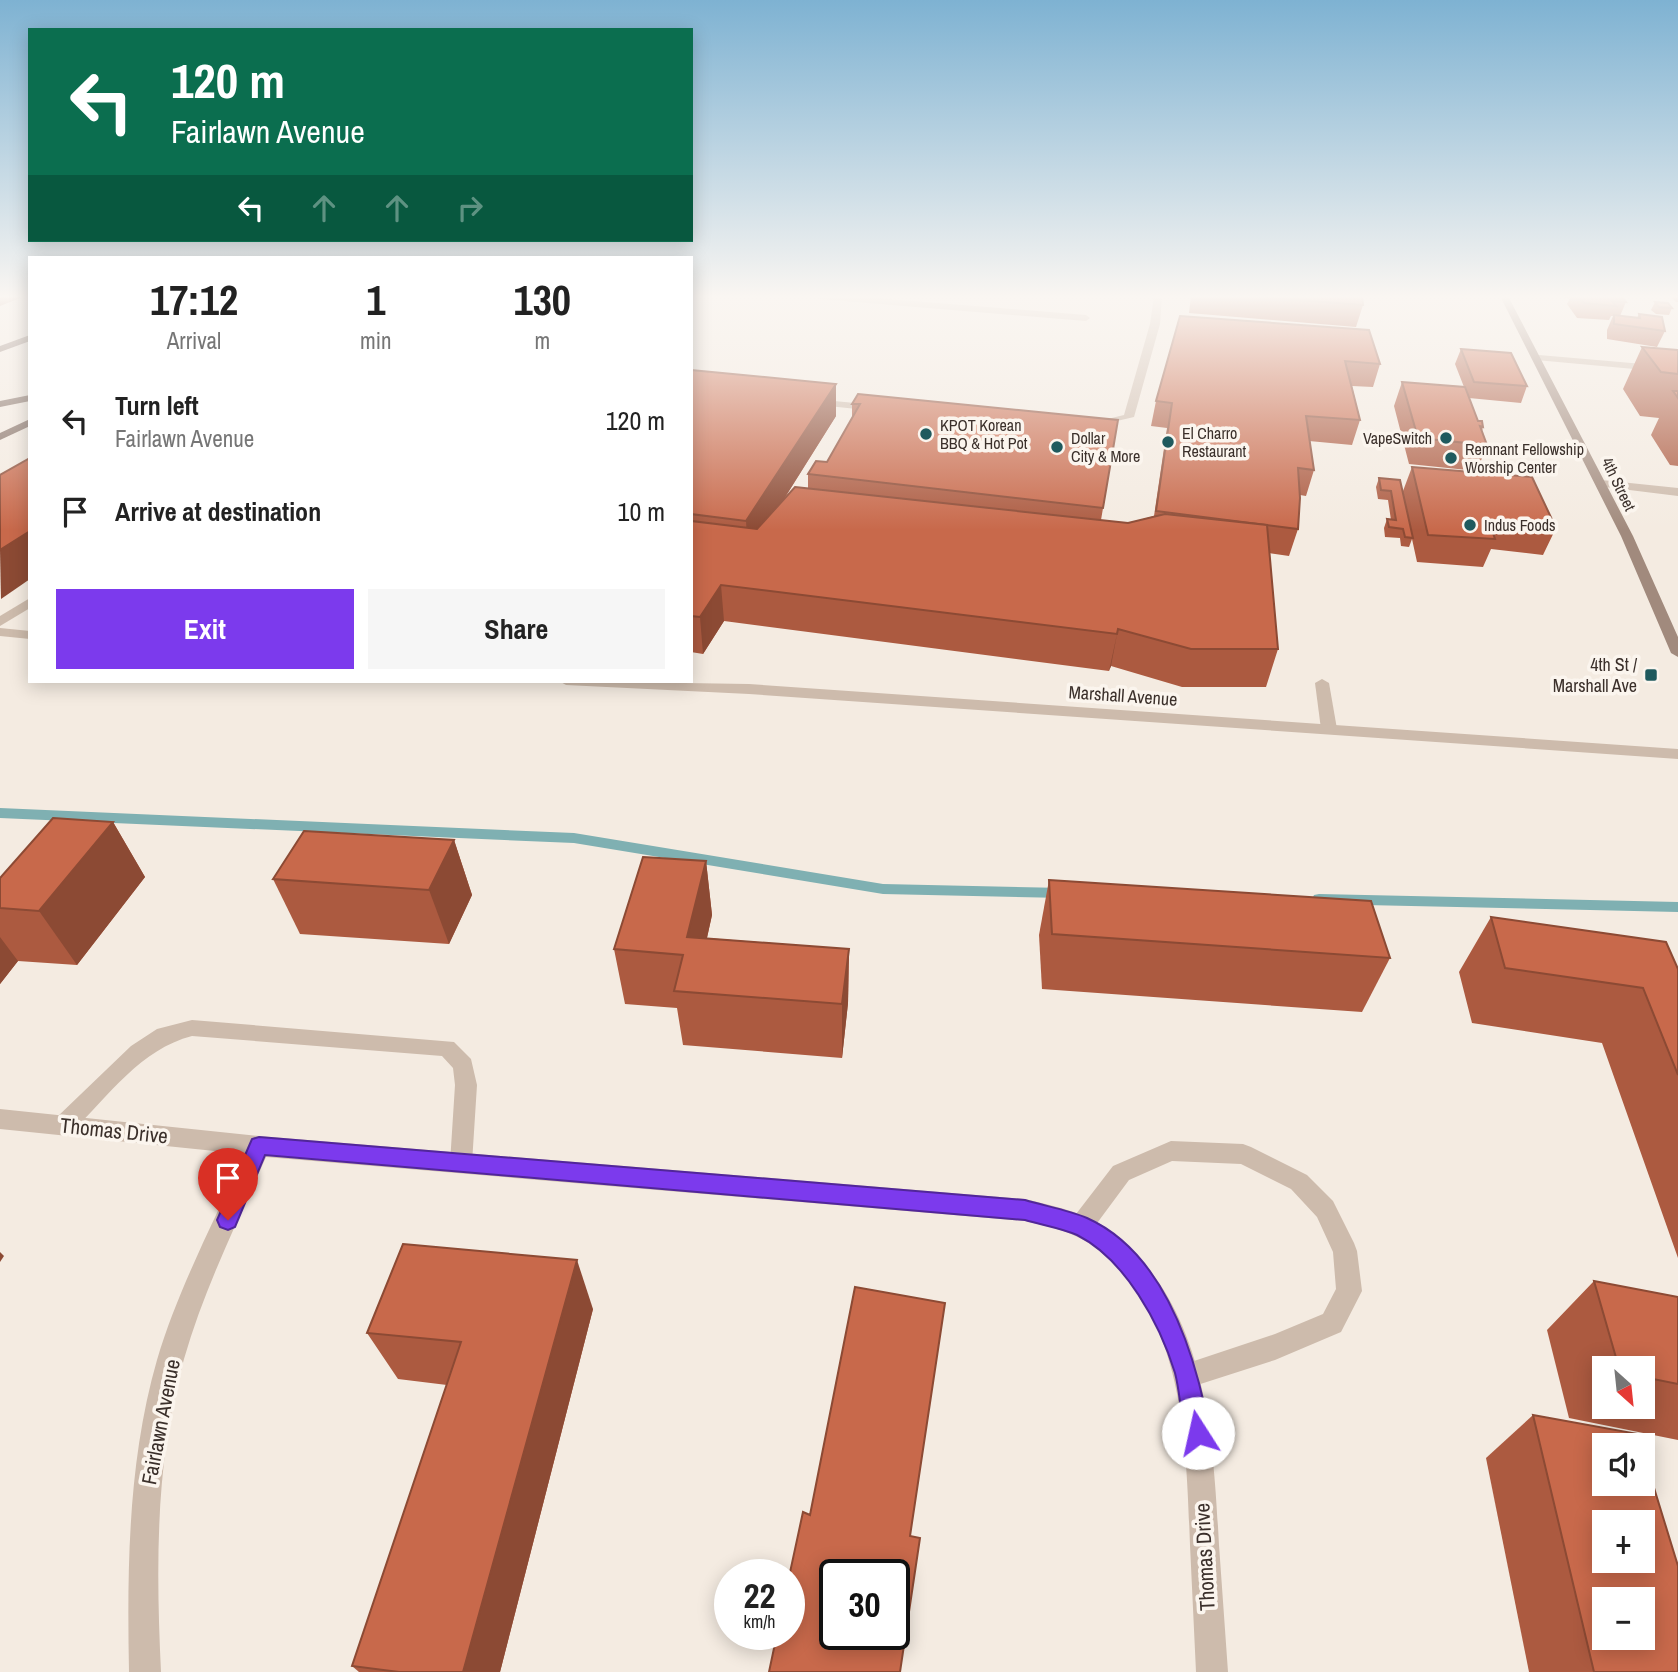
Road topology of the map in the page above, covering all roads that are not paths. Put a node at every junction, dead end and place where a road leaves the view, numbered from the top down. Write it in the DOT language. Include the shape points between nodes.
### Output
graph roads {
  1 [pos="1141,374"];
  2 [pos="1547,374"];
  3 [pos="28,398"];
  4 [pos="799,401"];
  5 [pos="0,404"];
  6 [pos="888,410"];
  7 [pos="28,423"];
  8 [pos="1080,427"];
  9 [pos="0,437"];
  10 [pos="1601,484"];
  11 [pos="1678,492"];
  12 [pos="28,603"];
  13 [pos="0,622"];
  14 [pos="0,632"];
  15 [pos="28,635"];
  16 [pos="1678,653"];
  17 [pos="612,683"];
  18 [pos="1322,683"];
  19 [pos="1329,729"];
  20 [pos="1678,754"];
  21 [pos="0,1119"];
  22 [pos="64,1125"];
  23 [pos="259,1146"];
  24 [pos="461,1163"];
  25 [pos="1081,1226"];
  26 [pos="1188,1376"];
  27 [pos="145,1672"];
  28 [pos="1212,1672"];
  1 -- 8 [label="street" via="1129,417"];
  2 -- 10 [label="street, 4th Street"];
  3 -- 5 [label="main road"];
  4 -- 6 [label="street"];
  7 -- 9 [label="main road"];
  10 -- 11 [label="street"];
  10 -- 16 [label="street, 4th Street"];
  12 -- 13 [label="street"];
  14 -- 15 [label="street"];
  17 -- 19 [label="street, Marshall Avenue"];
  18 -- 19 [label="street"];
  19 -- 20 [label="street, Marshall Avenue"];
  21 -- 22 [label="street, Thomas Drive"];
  22 -- 23 [label="street, Thomas Drive"];
  22 -- 24 [label="street" via="138,1052 164,1035 192,1028 447,1048 463,1065 466,1085"];
  23 -- 24 [label="street, Thomas Drive"];
  23 -- 27 [label="street, Fairlawn Avenue" via="170,1361 145,1512"];
  24 -- 25 [label="street, Thomas Drive" via="1025,1210"];
  25 -- 26 [label="street, Thomas Drive" via="1101,1238 1142,1279 1171,1330"];
  25 -- 26 [label="street" via="1121,1173 1171,1151 1243,1154 1299,1182 1325,1209 1345,1251 1349,1291 1332,1323"];
  26 -- 28 [label="street, Thomas Drive" via="1198,1433"];
}
